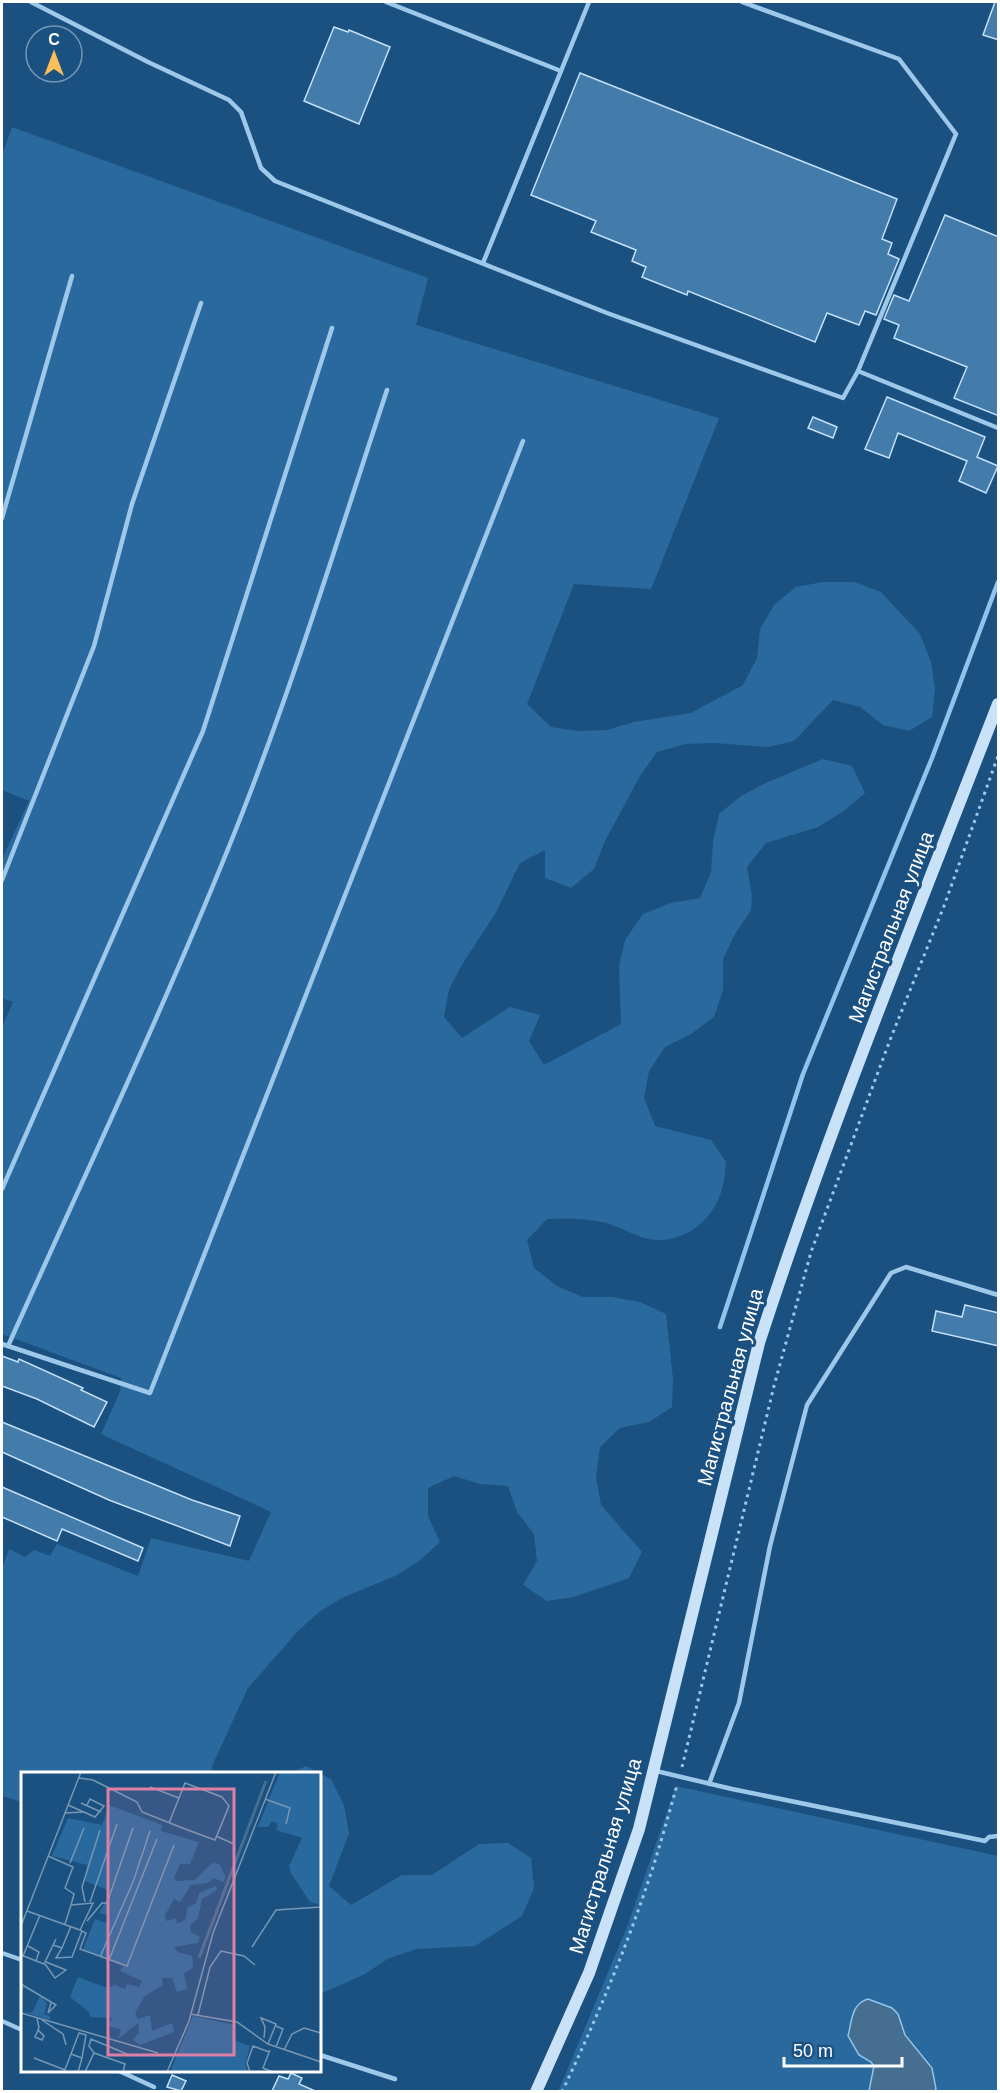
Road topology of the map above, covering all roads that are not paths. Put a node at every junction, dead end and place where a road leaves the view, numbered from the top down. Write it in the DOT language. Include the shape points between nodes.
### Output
graph roads {
  1 [pos="31,2"];
  2 [pos="386,2"];
  3 [pos="589,2"];
  4 [pos="742,2"];
  5 [pos="561,71"];
  6 [pos="483,263"];
  7 [pos="72,276"];
  8 [pos="201,303"];
  9 [pos="332,328"];
  10 [pos="858,370"];
  11 [pos="387,390"];
  12 [pos="999,428"];
  13 [pos="523,441"];
  14 [pos="2,518"];
  15 [pos="999,704"];
  16 [pos="2,880"];
  17 [pos="2,1190"];
  18 [pos="999,1295"];
  19 [pos="2,1344"];
  20 [pos="8,1346"];
  21 [pos="654,1770"];
  22 [pos="709,1784"];
  23 [pos="999,1836"];
  24 [pos="2,1953"];
  25 [pos="21,1960"];
  26 [pos="2,2021"];
  27 [pos="21,2030"];
  28 [pos="321,2055"];
  29 [pos="122,2072"];
  30 [pos="395,2079"];
  31 [pos="154,2086"];
  32 [pos="536,2091"];
  1 -- 6 [label="lane" via="229,100 241,112 257,160 270,178"];
  2 -- 5 [label="lane"];
  3 -- 5 [label="lane"];
  4 -- 10 [label="lane" via="899,59 956,134"];
  5 -- 6 [label="lane"];
  6 -- 10 [label="lane" via="607,313 843,398"];
  7 -- 14 [label="lane"];
  8 -- 16 [label="lane" via="132,504 94,645"];
  9 -- 17 [label="lane" via="203,731"];
  10 -- 12 [label="lane"];
  11 -- 20 [label="lane" via="296,666 228,849"];
  13 -- 20 [label="lane" via="150,1393"];
  15 -- 21 [label="main road, Магистральная улица" via="831,1137 759,1343"];
  18 -- 22 [label="lane" via="906,1267 891,1273 807,1405 770,1546 739,1702"];
  19 -- 20 [label="lane"];
  21 -- 22 [label="lane"];
  21 -- 32 [label="main road, Магистральная улица" via="639,1829 589,1972"];
  22 -- 23 [label="lane" via="985,1841"];
  24 -- 25 [label="lane"];
  26 -- 27 [label="lane"];
  28 -- 30 [label="lane"];
  29 -- 31 [label="lane"];
}
